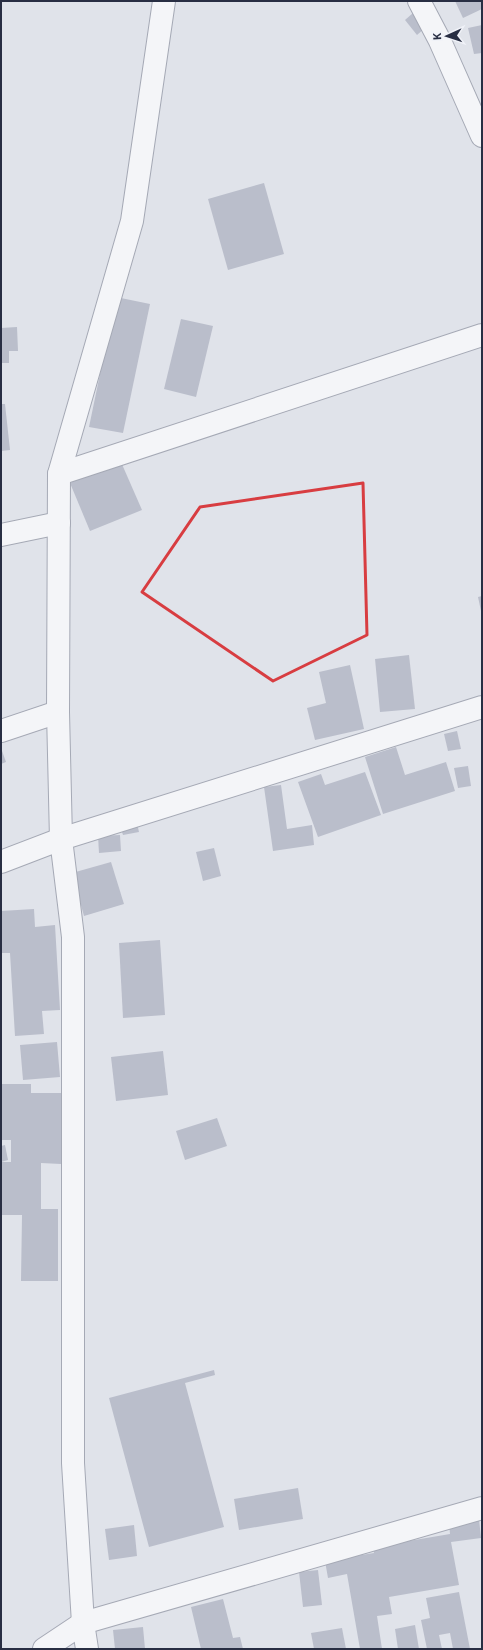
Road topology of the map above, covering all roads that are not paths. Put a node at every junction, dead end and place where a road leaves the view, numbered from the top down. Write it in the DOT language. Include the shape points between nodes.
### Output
graph roads {
  1 [pos="164,1"];
  2 [pos="420,1"];
  3 [pos="476,105"];
  4 [pos="482,136"];
  5 [pos="482,335"];
  6 [pos="58,474"];
  7 [pos="59,523"];
  8 [pos="1,535"];
  9 [pos="482,708"];
  10 [pos="58,712"];
  11 [pos="1,731"];
  12 [pos="61,839"];
  13 [pos="1,862"];
  14 [pos="482,1508"];
  15 [pos="83,1623"];
  16 [pos="44,1649"];
  17 [pos="87,1649"];
  1 -- 6 [label="street" via="132,221"];
  2 -- 3 [label="street"];
  3 -- 4 [label="street"];
  5 -- 6 [label="street"];
  6 -- 7 [label="street"];
  7 -- 8 [label="street"];
  7 -- 10 [label="street"];
  9 -- 12 [label="street"];
  10 -- 11 [label="street"];
  10 -- 12 [label="street"];
  12 -- 13 [label="street"];
  12 -- 15 [label="street" via="73,937 73,1463"];
  14 -- 15 [label="street"];
  15 -- 16 [label="street"];
  15 -- 17 [label="street"];
}
